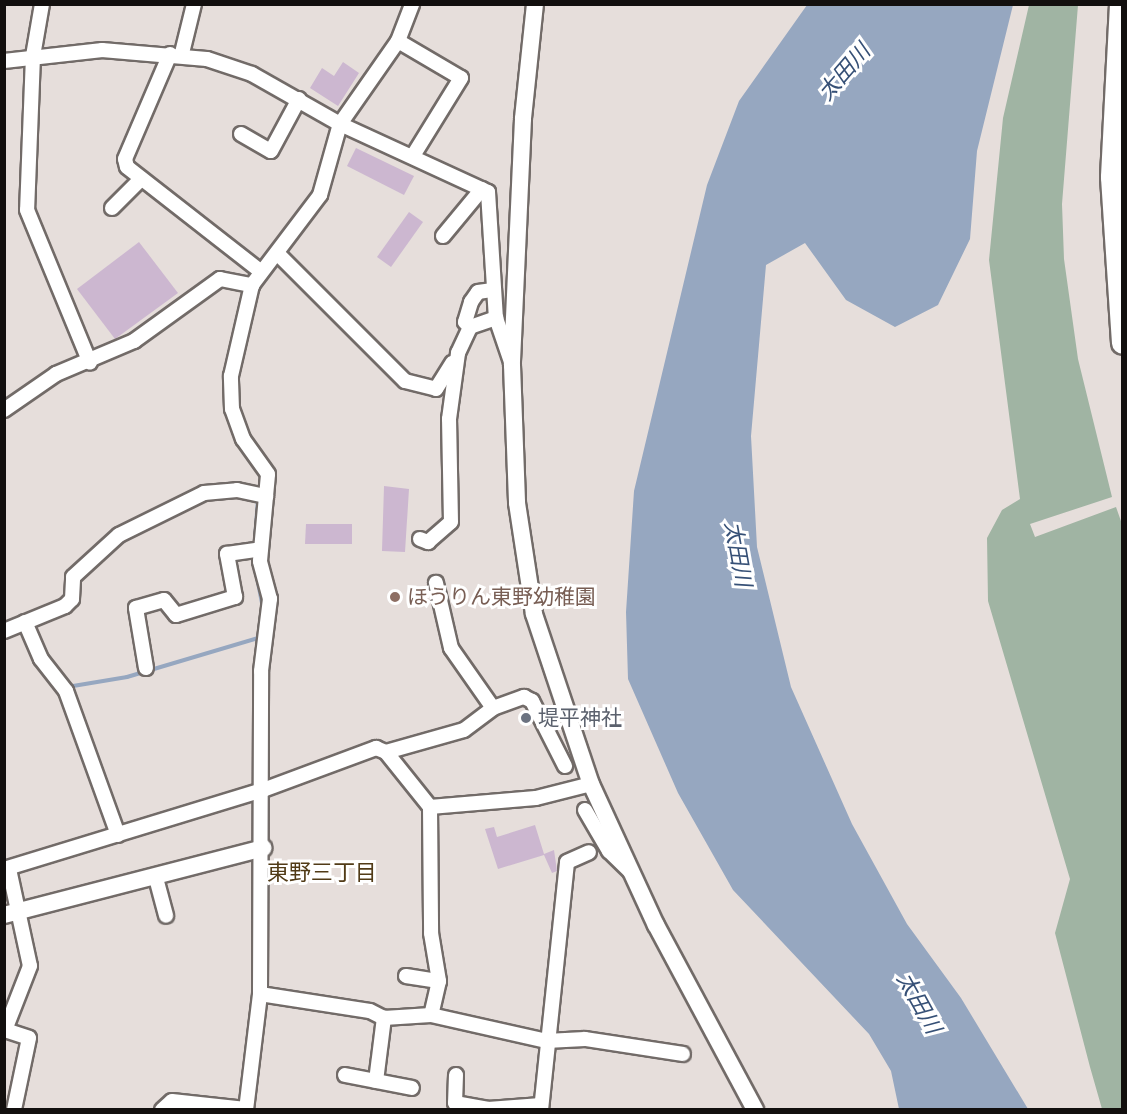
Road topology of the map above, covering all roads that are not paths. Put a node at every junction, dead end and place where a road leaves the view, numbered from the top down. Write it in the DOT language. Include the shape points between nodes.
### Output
graph roads {
  1 [pos="42,4"];
  2 [pos="194,4"];
  3 [pos="412,4"];
  4 [pos="535,4"];
  5 [pos="1120,4"];
  6 [pos="398,41"];
  7 [pos="176,54"];
  8 [pos="33,56"];
  9 [pos="4,61"];
  10 [pos="299,99"];
  11 [pos="340,124"];
  12 [pos="241,134"];
  13 [pos="414,154"];
  14 [pos="141,179"];
  15 [pos="482,189"];
  16 [pos="112,208"];
  17 [pos="443,236"];
  18 [pos="277,253"];
  19 [pos="260,271"];
  20 [pos="252,285"];
  21 [pos="493,290"];
  22 [pos="495,318"];
  23 [pos="470,327"];
  24 [pos="1122,343"];
  25 [pos="458,353"];
  26 [pos="90,363"];
  27 [pos="512,365"];
  28 [pos="4,411"];
  29 [pos="266,496"];
  30 [pos="420,539"];
  31 [pos="261,549"];
  32 [pos="436,583"];
  33 [pos="26,622"];
  34 [pos="5,627"];
  35 [pos="146,668"];
  36 [pos="493,708"];
  37 [pos="550,725"];
  38 [pos="555,742"];
  39 [pos="386,752"];
  40 [pos="565,766"];
  41 [pos="591,784"];
  42 [pos="263,790"];
  43 [pos="430,807"];
  44 [pos="585,810"];
  45 [pos="118,836"];
  46 [pos="264,848"];
  47 [pos="589,852"];
  48 [pos="7,869"];
  49 [pos="632,874"];
  50 [pos="156,878"];
  51 [pos="13,913"];
  52 [pos="166,916"];
  53 [pos="406,976"];
  54 [pos="439,981"];
  55 [pos="260,994"];
  56 [pos="431,1015"];
  57 [pos="384,1018"];
  58 [pos="546,1041"];
  59 [pos="683,1054"];
  60 [pos="456,1074"];
  61 [pos="345,1075"];
  62 [pos="376,1081"];
  63 [pos="412,1088"];
  64 [pos="4,1106"];
  65 [pos="541,1107"];
  66 [pos="246,1109"];
  67 [pos="9,1110"];
  68 [pos="14,1110"];
  69 [pos="162,1110"];
  70 [pos="755,1110"];
  1 -- 8 [label="street"];
  2 -- 7 [label="street"];
  3 -- 6 [label="street"];
  4 -- 27 [label="street" via="523,119"];
  5 -- 24 [label="main road" via="1111,177"];
  6 -- 11 [label="street"];
  6 -- 13 [label="street" via="461,78"];
  7 -- 8 [label="street" via="102,51"];
  7 -- 10 [label="street" via="252,74"];
  7 -- 14 [label="street" via="125,159"];
  8 -- 9 [label="street"];
  8 -- 26 [label="street" via="27,210"];
  10 -- 11 [label="street"];
  10 -- 12 [label="street" via="271,151"];
  11 -- 13 [label="street"];
  11 -- 18 [label="street" via="320,195"];
  13 -- 15 [label="street"];
  14 -- 16 [label="street"];
  14 -- 19 [label="street"];
  15 -- 17 [label="street"];
  15 -- 21 [label="street" via="488,192"];
  18 -- 19 [label="street"];
  18 -- 25 [label="street" via="405,381 435,389"];
  19 -- 20 [label="street"];
  20 -- 26 [label="street" via="220,279 134,341"];
  20 -- 29 [label="street" via="231,376 232,409 243,439 265,463"];
  21 -- 22 [label="street"];
  21 -- 23 [label="street" via="478,292 471,302 465,322"];
  22 -- 23 [label="street"];
  22 -- 27 [label="street"];
  23 -- 25 [label="street"];
  25 -- 30 [label="street" via="449,418 451,522 428,542"];
  26 -- 28 [label="street" via="56,374"];
  27 -- 41 [label="street" via="517,503 534,614"];
  29 -- 31 [label="street"];
  29 -- 33 [label="street" via="237,490 204,493 119,535 73,577 72,599"];
  31 -- 35 [label="street" via="227,554 235,597 176,615 164,600 136,608 133,616"];
  31 -- 42 [label="street" via="261,576 270,599 261,670"];
  32 -- 36 [label="street" via="451,648"];
  33 -- 34 [label="street"];
  33 -- 45 [label="street" via="41,658 66,691"];
  36 -- 38 [label="street" via="524,697 532,700"];
  36 -- 39 [label="street" via="464,730"];
  37 -- 38 [label="street"];
  38 -- 40 [label="street"];
  39 -- 42 [label="street" via="365,750"];
  39 -- 43 [label="street"];
  41 -- 43 [label="street" via="536,798"];
  41 -- 49 [label="street"];
  42 -- 45 [label="street"];
  42 -- 46 [label="street"];
  43 -- 54 [label="street" via="430,933"];
  44 -- 49 [label="street" via="609,851"];
  45 -- 48 [label="street"];
  46 -- 50 [label="street"];
  46 -- 55 [label="street"];
  47 -- 58 [label="street" via="567,862"];
  48 -- 51 [label="street"];
  49 -- 70 [label="street"];
  50 -- 51 [label="street"];
  50 -- 52 [label="street"];
  51 -- 68 [label="street" via="30,966 5,1030 29,1038"];
  53 -- 54 [label="street"];
  54 -- 56 [label="street"];
  55 -- 57 [label="street" via="370,1011"];
  55 -- 66 [label="street"];
  56 -- 57 [label="street"];
  56 -- 58 [label="street"];
  57 -- 62 [label="street"];
  58 -- 59 [label="street" via="585,1039"];
  58 -- 65 [label="street"];
  60 -- 65 [label="street" via="455,1103 488,1109"];
  61 -- 62 [label="street"];
  62 -- 63 [label="street"];
  64 -- 67 [label="street"];
  66 -- 69 [label="street" via="172,1101"];
}
